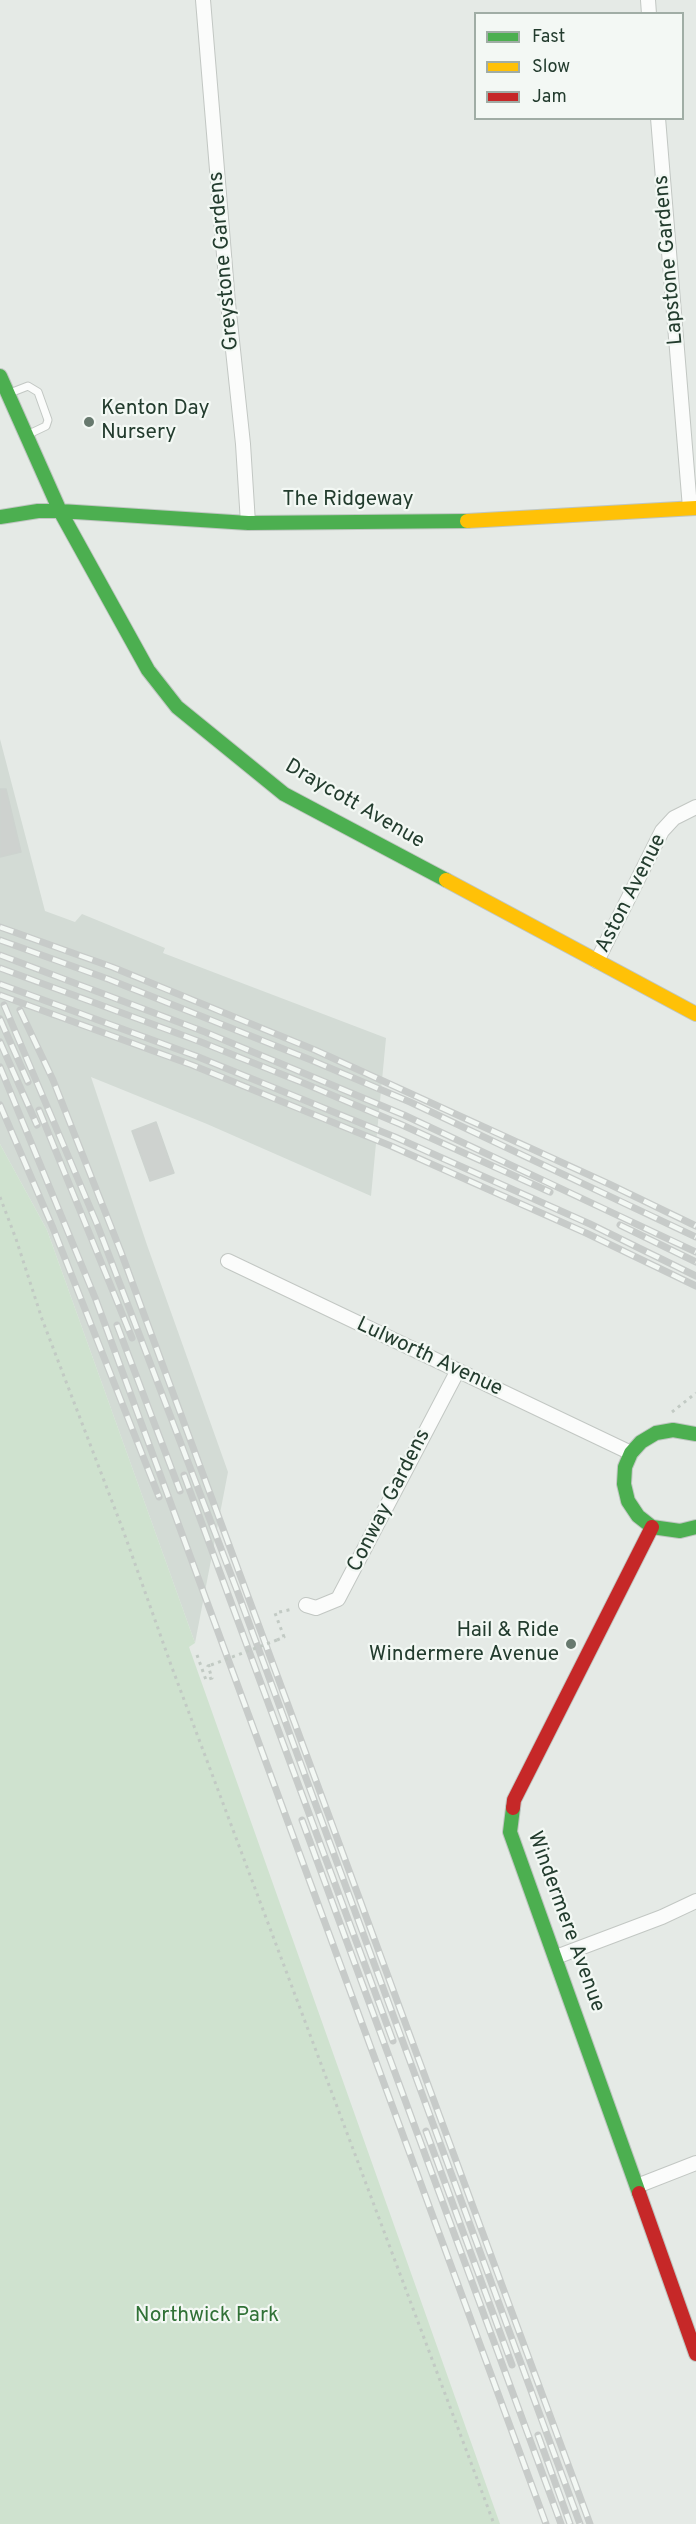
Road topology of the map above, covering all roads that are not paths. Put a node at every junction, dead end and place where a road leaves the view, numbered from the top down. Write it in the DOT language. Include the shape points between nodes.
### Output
graph roads {
  1 [pos="203,0"];
  2 [pos="658,120"];
  3 [pos="0,376"];
  4 [pos="8,394"];
  5 [pos="26,436"];
  6 [pos="693,508"];
  7 [pos="60,511"];
  8 [pos="0,517"];
  9 [pos="248,523"];
  10 [pos="696,807"];
  11 [pos="597,961"];
  12 [pos="696,1014"];
  13 [pos="228,1261"];
  14 [pos="457,1372"];
  15 [pos="696,1434"];
  16 [pos="631,1453"];
  17 [pos="652,1527"];
  18 [pos="696,1527"];
  19 [pos="306,1605"];
  20 [pos="696,1901"];
  21 [pos="556,1957"];
  22 [pos="696,2163"];
  23 [pos="637,2186"];
  24 [pos="696,2355"];
  1 -- 9 [label="street, Greystone Gardens"];
  2 -- 6 [label="street, Lapstone Gardens"];
  3 -- 4 [label="street, Draycott Avenue"];
  4 -- 5 [label="street, Draycott Avenue"];
  4 -- 5 [label="lane" via="28,386 38,392 48,420 46,426"];
  5 -- 7 [label="street, Draycott Avenue"];
  6 -- 9 [label="street, The Ridgeway" via="478,521"];
  7 -- 8 [label="street, The Ridgeway"];
  7 -- 9 [label="street, The Ridgeway"];
  7 -- 11 [label="street, Draycott Avenue" via="148,670 177,707 284,794"];
  10 -- 11 [label="street, Aston Avenue" via="674,818 662,831"];
  11 -- 12 [label="street, Draycott Avenue"];
  13 -- 14 [label="street, Lulworth Avenue"];
  14 -- 16 [label="street, Lulworth Avenue"];
  14 -- 19 [label="street, Conway Gardens" via="338,1599 316,1608"];
  15 -- 16 [label="street" via="673,1430 656,1433"];
  16 -- 17 [label="street" via="625,1467 628,1501"];
  17 -- 18 [label="street" via="680,1531"];
  17 -- 21 [label="street, Windermere Avenue" via="514,1800 510,1832"];
  20 -- 21 [label="street"];
  21 -- 23 [label="street, Windermere Avenue"];
  22 -- 23 [label="street"];
  23 -- 24 [label="street, Windermere Avenue"];
}
